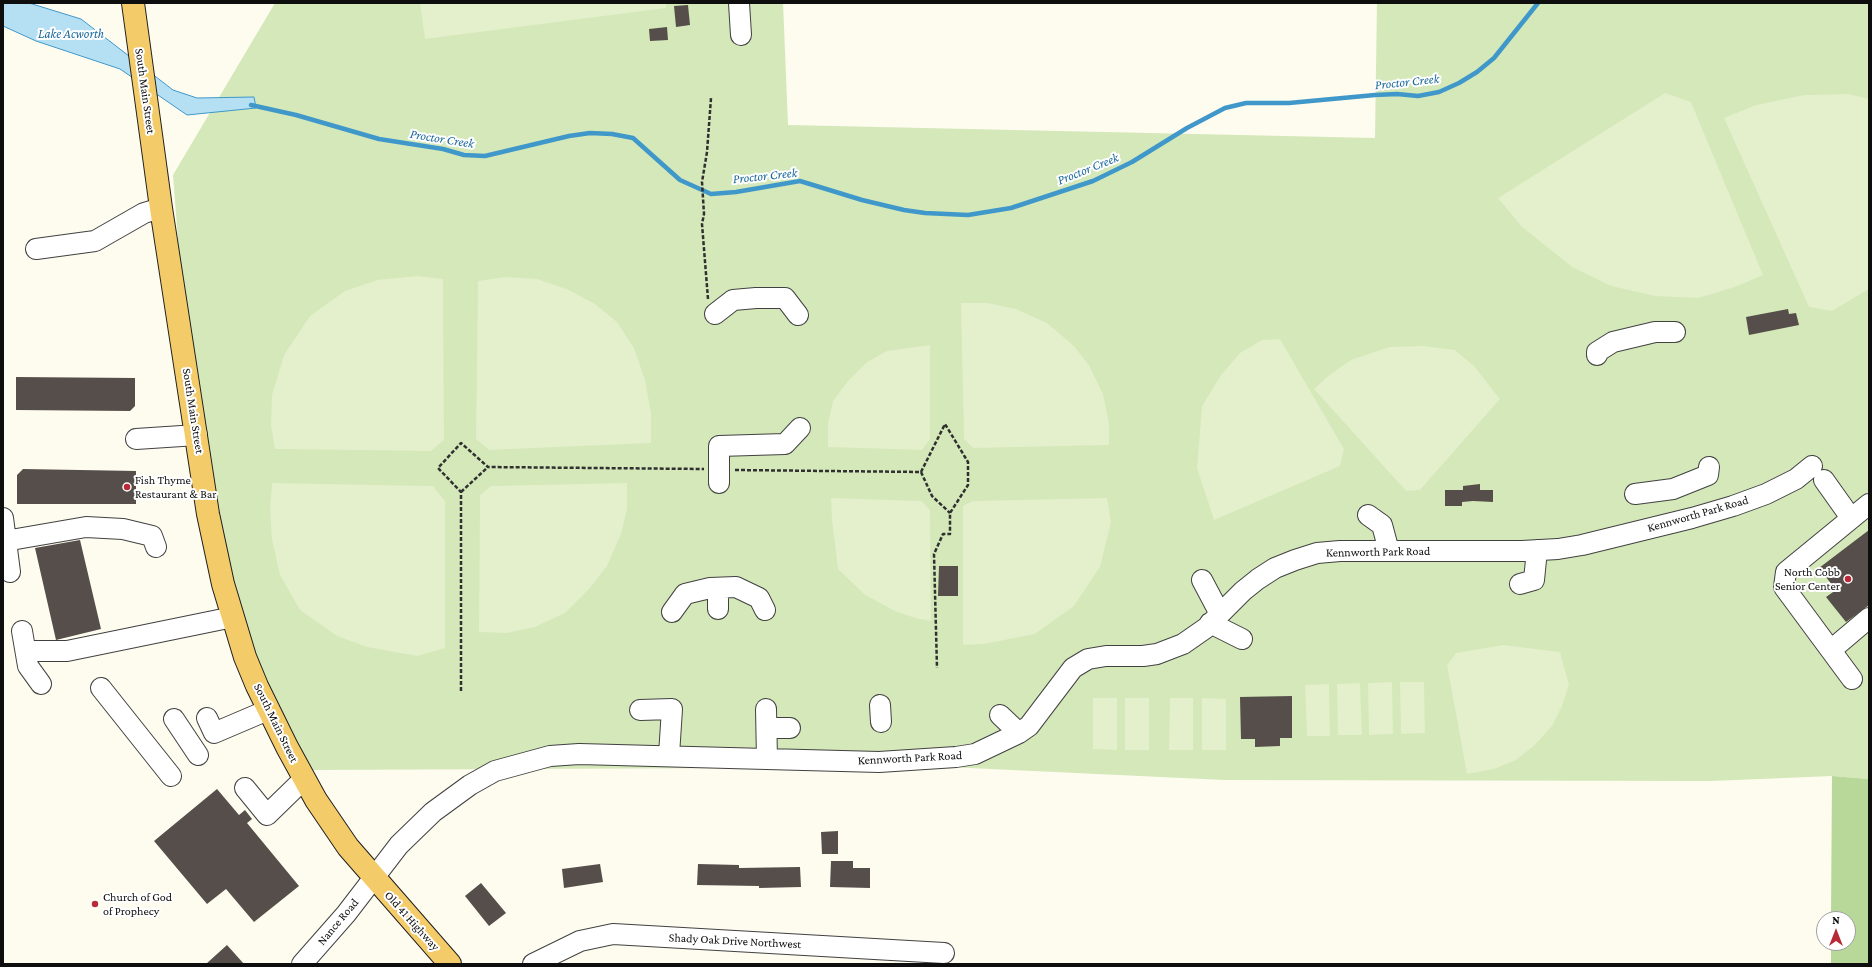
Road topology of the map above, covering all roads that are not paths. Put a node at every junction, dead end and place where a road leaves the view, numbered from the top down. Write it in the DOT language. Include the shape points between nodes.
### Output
graph roads {
  1 [pos="133,3"];
  2 [pos="739,3"];
  3 [pos="742,35"];
  4 [pos="161,208"];
  5 [pos="36,249"];
  6 [pos="712,309"];
  7 [pos="798,315"];
  8 [pos="1675,332"];
  9 [pos="1596,355"];
  10 [pos="800,428"];
  11 [pos="197,435"];
  12 [pos="136,440"];
  13 [pos="1709,467"];
  14 [pos="718,476"];
  15 [pos="1673,489"];
  16 [pos="1635,494"];
  17 [pos="1869,504"];
  18 [pos="1368,515"];
  19 [pos="3,518"];
  20 [pos="1851,518"];
  21 [pos="1680,521"];
  22 [pos="5,541"];
  23 [pos="156,547"];
  24 [pos="1537,550"];
  25 [pos="1389,551"];
  26 [pos="10,572"];
  27 [pos="1202,580"];
  28 [pos="1520,584"];
  29 [pos="718,588"];
  30 [pos="718,609"];
  31 [pos="765,610"];
  32 [pos="672,612"];
  33 [pos="233,617"];
  34 [pos="1215,618"];
  35 [pos="1869,618"];
  36 [pos="22,631"];
  37 [pos="1242,639"];
  38 [pos="1831,650"];
  39 [pos="26,651"];
  40 [pos="1852,679"];
  41 [pos="41,684"];
  42 [pos="101,688"];
  43 [pos="268,710"];
  44 [pos="640,710"];
  45 [pos="1000,715"];
  46 [pos="207,718"];
  47 [pos="174,719"];
  48 [pos="790,728"];
  49 [pos="1019,733"];
  50 [pos="219,742"];
  51 [pos="669,755"];
  52 [pos="767,759"];
  53 [pos="164,776"];
  54 [pos="304,779"];
  55 [pos="245,788"];
  56 [pos="373,878"];
  57 [pos="944,953"];
  58 [pos="302,964"];
  59 [pos="450,964"];
  60 [pos="533,964"];
  1 -- 4 [label="main road, South Main Street"];
  2 -- 3 [label="street"];
  4 -- 5 [label="street" via="144,213 95,241"];
  4 -- 11 [label="main road, South Main Street"];
  6 -- 7 [label="street" via="733,300 784,298"];
  8 -- 9 [label="street" via="1655,332 1613,342"];
  10 -- 14 [label="street" via="785,444 719,446"];
  11 -- 12 [label="street"];
  11 -- 33 [label="main road, South Main Street" via="208,514"];
  13 -- 15 [label="street" via="1708,475"];
  15 -- 16 [label="street"];
  15 -- 21 [label="street"];
  17 -- 20 [label="street"];
  18 -- 25 [label="street" via="1382,525"];
  19 -- 22 [label="street"];
  20 -- 21 [label="street, Kennworth Park Road" via="1818,473 1796,479 1733,506"];
  20 -- 38 [label="street" via="1786,572 1784,587"];
  21 -- 24 [label="street, Kennworth Park Road" via="1582,545"];
  22 -- 23 [label="street" via="86,527 123,529 152,536"];
  22 -- 26 [label="street"];
  24 -- 25 [label="street, Kennworth Park Road"];
  24 -- 28 [label="street" via="1534,580"];
  25 -- 34 [label="street, Kennworth Park Road" via="1317,553 1295,560 1275,568 1258,579"];
  27 -- 34 [label="street"];
  29 -- 30 [label="street"];
  29 -- 31 [label="street" via="736,587 759,598"];
  29 -- 32 [label="street" via="685,594"];
  33 -- 39 [label="street" via="67,651"];
  33 -- 43 [label="main road, South Main Street" via="245,657"];
  34 -- 37 [label="street"];
  34 -- 49 [label="street, Kennworth Park Road" via="1183,644 1164,652 1144,656 1106,656 1088,659 1072,668 1034,720"];
  35 -- 38 [label="street"];
  36 -- 39 [label="street"];
  38 -- 40 [label="street"];
  39 -- 41 [label="street" via="28,666"];
  42 -- 53 [label="street" via="128,736"];
  43 -- 46 [label="street" via="214,733"];
  43 -- 54 [label="main road, South Main Street"];
  44 -- 51 [label="street" via="672,709"];
  45 -- 49 [label="street"];
  47 -- 50 [label="street" via="196,756"];
  48 -- 52 [label="street" via="766,719"];
  49 -- 52 [label="street, Kennworth Park Road" via="975,754 956,757 879,762"];
  51 -- 52 [label="street, Kennworth Park Road"];
  51 -- 56 [label="street, Kennworth Park Road" via="550,756 495,771 470,785 433,812 399,845"];
  54 -- 55 [label="street" via="267,815"];
  54 -- 56 [label="main road, South Main Street" via="348,848"];
  56 -- 58 [label="street, Nance Road" via="346,914"];
  56 -- 59 [label="main road, Old 41 Highway"];
  57 -- 60 [label="street, Shady Oak Drive Northwest" via="614,934 580,941"];
}
